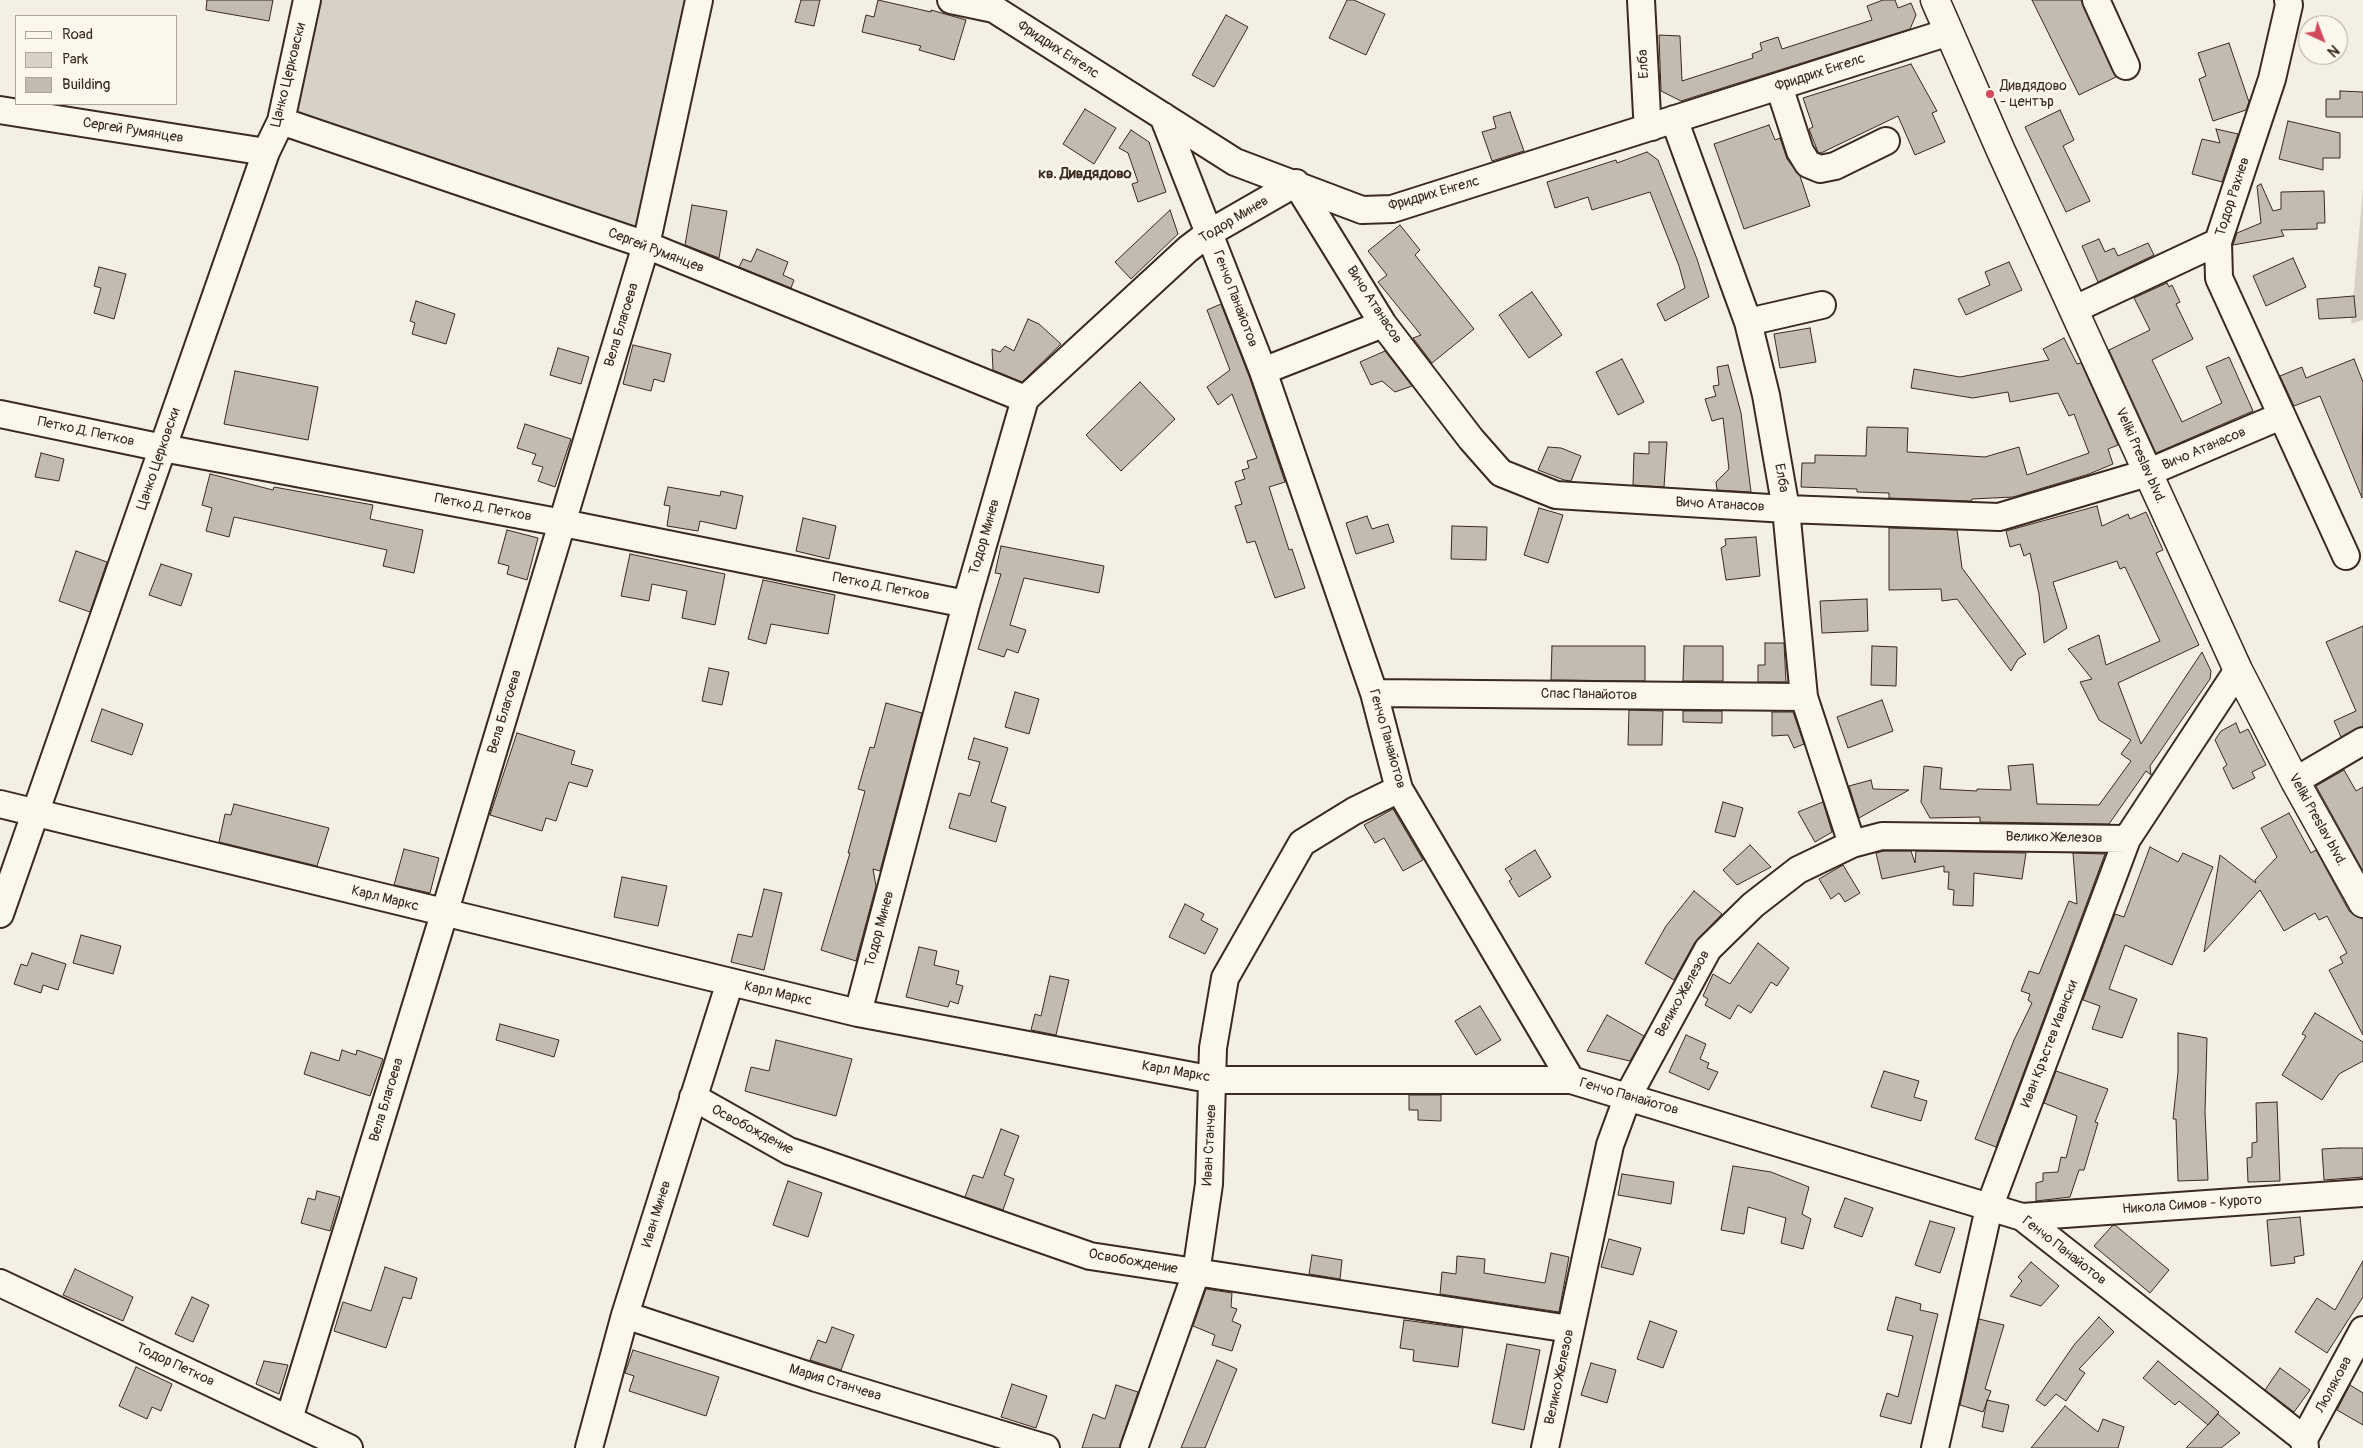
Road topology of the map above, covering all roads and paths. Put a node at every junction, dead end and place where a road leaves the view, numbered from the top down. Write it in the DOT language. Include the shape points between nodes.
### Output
graph roads {
  1 [pos="307,0"];
  2 [pos="699,0"];
  3 [pos="951,0"];
  4 [pos="1641,0"];
  5 [pos="1935,0"];
  6 [pos="2096,0"];
  7 [pos="2288,0"];
  8 [pos="992,5"];
  9 [pos="1949,32"];
  10 [pos="2126,66"];
  11 [pos="1779,86"];
  12 [pos="0,110"];
  13 [pos="1163,116"];
  14 [pos="281,121"];
  15 [pos="1663,123"];
  16 [pos="1886,141"];
  17 [pos="266,152"];
  18 [pos="1296,184"];
  19 [pos="1209,234"];
  20 [pos="2218,242"];
  21 [pos="646,245"];
  22 [pos="1822,305"];
  23 [pos="2075,309"];
  24 [pos="1748,322"];
  25 [pos="1383,324"];
  26 [pos="1263,371"];
  27 [pos="1025,399"];
  28 [pos="0,414"];
  29 [pos="2282,416"];
  30 [pos="163,448"];
  31 [pos="2147,473"];
  32 [pos="1786,509"];
  33 [pos="563,523"];
  34 [pos="2346,556"];
  35 [pos="966,604"];
  36 [pos="2238,670"];
  37 [pos="1374,693"];
  38 [pos="1804,697"];
  39 [pos="2363,742"];
  40 [pos="2295,781"];
  41 [pos="1399,789"];
  42 [pos="0,804"];
  43 [pos="34,811"];
  44 [pos="2127,839"];
  45 [pos="1852,844"];
  46 [pos="2363,903"];
  47 [pos="0,914"];
  48 [pos="444,914"];
  49 [pos="730,982"];
  50 [pos="858,1013"];
  51 [pos="1214,1080"];
  52 [pos="1571,1080"];
  53 [pos="1628,1096"];
  54 [pos="693,1097"];
  55 [pos="2363,1193"];
  56 [pos="1989,1208"];
  57 [pos="2022,1217"];
  58 [pos="1196,1273"];
  59 [pos="0,1283"];
  60 [pos="625,1315"];
  61 [pos="1570,1329"];
  62 [pos="2363,1330"];
  63 [pos="289,1419"];
  64 [pos="2305,1444"];
  65 [pos="349,1448"];
  66 [pos="589,1448"];
  67 [pos="1046,1448"];
  68 [pos="1134,1448"];
  69 [pos="1545,1448"];
  70 [pos="1935,1448"];
  1 -- 14 [label="street, Цанко Церковски"];
  2 -- 21 [label="street, Вела Благоева"];
  3 -- 8 [label="street, Фридрих Енгелс"];
  4 -- 15 [label="street, Елба" via="1647,114"];
  5 -- 9 [label="main road, Veliki Preslav blvd."];
  6 -- 10 [label="street"];
  7 -- 20 [label="street, Тодор Рахнев" via="2272,79"];
  8 -- 13 [label="street, Фридрих Енгелс"];
  9 -- 11 [label="street, Фридрих Енгелс"];
  9 -- 23 [label="main road, Veliki Preslav blvd."];
  11 -- 15 [label="street, Фридрих Енгелс"];
  11 -- 16 [label="street" via="1800,151 1808,164 1820,169 1835,166"];
  12 -- 17 [label="street, Сергей Румянцев"];
  13 -- 18 [label="street, Фридрих Енгелс" via="1235,162"];
  13 -- 19 [label="street, Генчо Панайотов"];
  14 -- 17 [label="street, Цанко Церковски"];
  14 -- 21 [label="street, Сергей Румянцев"];
  15 -- 18 [label="street, Фридрих Енгелс" via="1392,209 1362,210"];
  15 -- 24 [label="street, Елба"];
  17 -- 30 [label="street, Цанко Церковски"];
  18 -- 19 [label="street, Тодор Минев"];
  18 -- 25 [label="street, Вичо Атанасов"];
  19 -- 26 [label="street, Генчо Панайотов"];
  19 -- 27 [label="street, Тодор Минев" via="1188,249"];
  20 -- 23 [label="street"];
  20 -- 29 [label="street, Тодор Рахнев" via="2219,278"];
  21 -- 27 [label="street, Сергей Румянцев"];
  21 -- 33 [label="street, Вела Благоева"];
  22 -- 24 [label="street"];
  23 -- 31 [label="main road, Veliki Preslav blvd."];
  24 -- 32 [label="street, Елба" via="1766,395"];
  25 -- 26 [label="street"];
  25 -- 32 [label="street, Вичо Атанасов" via="1501,473 1556,495"];
  26 -- 37 [label="street, Генчо Панайотов"];
  27 -- 35 [label="street, Тодор Минев"];
  28 -- 30 [label="street, Петко Д. Петков"];
  29 -- 31 [label="street, Вичо Атанасов"];
  29 -- 34 [label="street, Тодор Рахнев"];
  30 -- 33 [label="street, Петко Д. Петков"];
  30 -- 43 [label="street, Цанко Церковски"];
  31 -- 32 [label="street, Вичо Атанасов" via="1998,517"];
  31 -- 36 [label="main road, Veliki Preslav blvd."];
  32 -- 38 [label="street, Елба"];
  33 -- 35 [label="street, Петко Д. Петков"];
  33 -- 48 [label="street, Вела Благоева"];
  35 -- 50 [label="street, Тодор Минев"];
  36 -- 40 [label="main road, Veliki Preslav blvd."];
  36 -- 44 [label="street, Иван Кръстев Ивански"];
  37 -- 38 [label="street, Спас Панайотов"];
  37 -- 41 [label="street, Генчо Панайотов"];
  38 -- 45 [label="street, Елба"];
  39 -- 40 [label="street"];
  40 -- 46 [label="main road, Veliki Preslav blvd."];
  41 -- 51 [label="street, Иван Станчев" via="1354,811 1302,843 1226,978 1213,1048"];
  41 -- 52 [label="street, Генчо Панайотов"];
  42 -- 43 [label="street, Карл Маркс"];
  43 -- 47 [label="street, Цанко Церковски"];
  43 -- 48 [label="street, Карл Маркс"];
  44 -- 45 [label="street, Велико Железов" via="1882,836"];
  44 -- 56 [label="street, Иван Кръстев Ивански"];
  45 -- 53 [label="street, Велико Железов" via="1798,870 1753,905 1708,949"];
  48 -- 49 [label="street, Карл Маркс"];
  48 -- 63 [label="street, Вела Благоева"];
  49 -- 50 [label="street, Карл Маркс"];
  49 -- 54 [label="street, Иван Минев"];
  50 -- 51 [label="street, Карл Маркс"];
  51 -- 52 [label="street, Карл Маркс"];
  51 -- 58 [label="street, Иван Станчев" via="1209,1184"];
  52 -- 53 [label="street, Генчо Панайотов"];
  53 -- 56 [label="street, Генчо Панайотов"];
  53 -- 61 [label="street, Велико Железов" via="1610,1145"];
  54 -- 58 [label="street, Освобождение" via="789,1151 817,1161 1090,1256"];
  54 -- 60 [label="street, Иван Минев"];
  55 -- 57 [label="street, Никола Симов - Курото"];
  56 -- 57 [label="street, Генчо Панайотов"];
  56 -- 70 [label="street, Иван Кръстев Ивански"];
  57 -- 64 [label="street, Генчо Панайотов"];
  58 -- 61 [label="street, Освобождение"];
  58 -- 68 [label="street, Иван Станчев"];
  59 -- 63 [label="street, Тодор Петков"];
  60 -- 66 [label="street, Иван Минев"];
  60 -- 67 [label="street, Мария Станчева" via="816,1378"];
  61 -- 69 [label="street, Велико Железов"];
  62 -- 64 [label="street, Люлякова"];
  63 -- 65 [label="street, Тодор Петков"];
}
